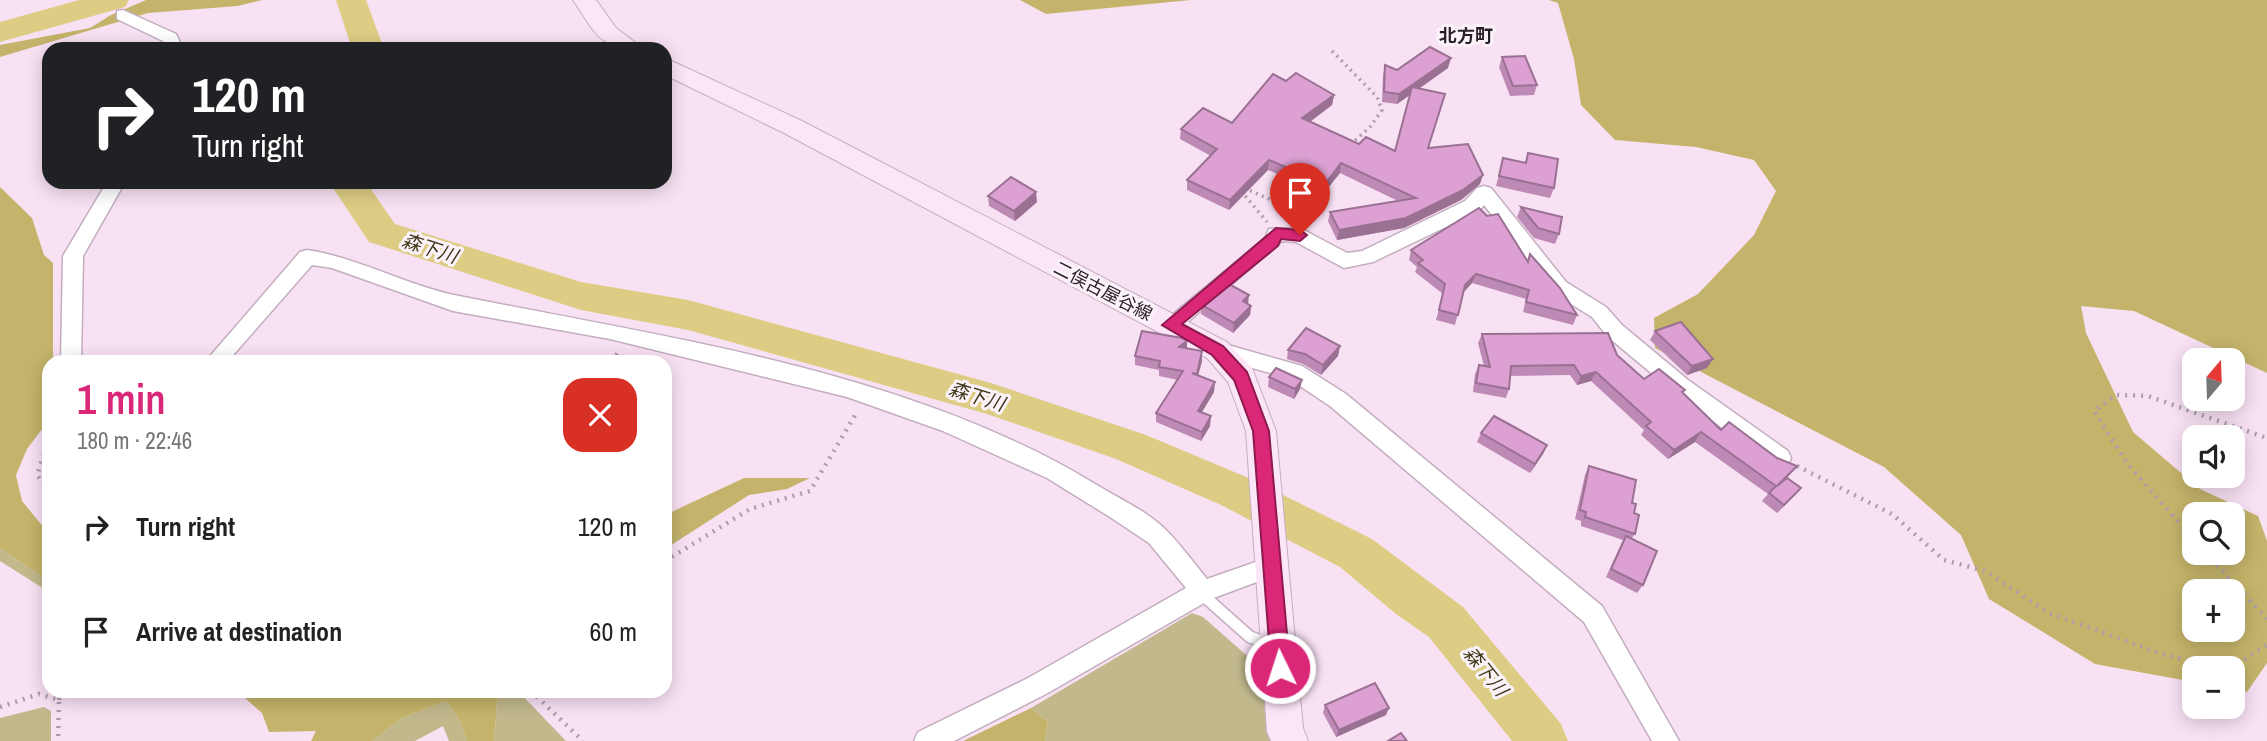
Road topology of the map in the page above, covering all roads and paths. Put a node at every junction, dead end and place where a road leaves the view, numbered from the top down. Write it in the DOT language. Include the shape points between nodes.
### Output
graph roads {
  1 [pos="584,0"];
  2 [pos="123,15"];
  3 [pos="172,42"];
  4 [pos="622,42"];
  5 [pos="1332,51"];
  6 [pos="672,69"];
  7 [pos="1342,152"];
  8 [pos="1316,177"];
  9 [pos="112,189"];
  10 [pos="1276,234"];
  11 [pos="1170,325"];
  12 [pos="1217,350"];
  13 [pos="71,355"];
  14 [pos="221,355"];
  15 [pos="866,395"];
  16 [pos="2267,438"];
  17 [pos="1780,458"];
  18 [pos="42,460"];
  19 [pos="42,482"];
  20 [pos="2182,527"];
  21 [pos="672,557"];
  22 [pos="2217,565"];
  23 [pos="1273,566"];
  24 [pos="1202,591"];
  25 [pos="2267,619"];
  26 [pos="2267,645"];
  27 [pos="1279,646"];
  28 [pos="2182,659"];
  29 [pos="2245,659"];
  30 [pos="42,695"];
  31 [pos="52,698"];
  32 [pos="538,698"];
  33 [pos="59,700"];
  34 [pos="0,707"];
  35 [pos="58,741"];
  36 [pos="583,741"];
  37 [pos="927,741"];
  38 [pos="1290,741"];
  39 [pos="1666,741"];
  1 -- 4 [label="main road" via="608,33"];
  2 -- 3 [label="street"];
  5 -- 7 [label="path" via="1377,97 1382,110"];
  6 -- 11 [label="main road, 二俣古屋谷線" via="793,127"];
  8 -- 10 [label="path" via="1309,186 1308,216 1237,185"];
  9 -- 13 [label="street" via="73,256"];
  10 -- 11 [label="street"];
  10 -- 17 [label="street" via="1300,235 1344,261 1366,257 1472,206 1484,193 1559,287 1599,312 1681,386"];
  11 -- 12 [label="main road, 二俣古屋谷線"];
  12 -- 23 [label="main road, 二俣古屋谷線" via="1241,376 1261,431"];
  12 -- 39 [label="street" via="1295,372 1338,400 1593,614"];
  14 -- 15 [label="street" via="307,257 334,261 453,303 610,331"];
  15 -- 21 [label="path" via="810,491 750,509"];
  15 -- 24 [label="street" via="951,425 1055,471 1157,536"];
  16 -- 20 [label="path" via="2140,392 2116,395 2094,411 2109,439"];
  17 -- 28 [label="path" via="1892,514 1944,560 1985,571 2049,613"];
  18 -- 19 [label="path" via="37,475"];
  22 -- 25 [label="path"];
  23 -- 24 [label="street"];
  23 -- 27 [label="main road, 二俣古屋谷線"];
  24 -- 27 [label="lane" via="1250,637"];
  24 -- 37 [label="street" via="1037,686"];
  26 -- 29 [label="path"];
  27 -- 38 [label="main road, 二俣古屋谷線" via="1285,732"];
  30 -- 34 [label="path"];
  31 -- 33 [label="path"];
  32 -- 36 [label="path"];
  33 -- 35 [label="path"];
}
